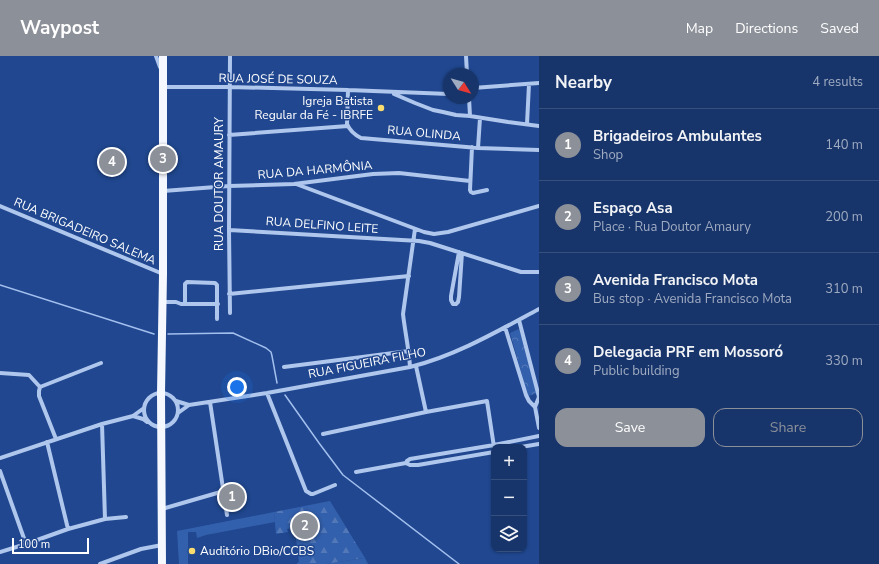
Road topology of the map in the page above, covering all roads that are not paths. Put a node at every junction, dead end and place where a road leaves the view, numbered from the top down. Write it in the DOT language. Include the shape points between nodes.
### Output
graph roads {
  1 [pos="156,56"];
  2 [pos="163,56"];
  3 [pos="230,56"];
  4 [pos="466,56"];
  5 [pos="467,68"];
  6 [pos="163,74"];
  7 [pos="539,83"];
  8 [pos="529,84"];
  9 [pos="163,87"];
  10 [pos="230,87"];
  11 [pos="479,88"];
  12 [pos="348,90"];
  13 [pos="392,92"];
  14 [pos="443,94"];
  15 [pos="469,104"];
  16 [pos="470,116"];
  17 [pos="480,118"];
  18 [pos="526,124"];
  19 [pos="348,126"];
  20 [pos="539,126"];
  21 [pos="229,135"];
  22 [pos="472,147"];
  23 [pos="478,148"];
  24 [pos="539,150"];
  25 [pos="470,181"];
  26 [pos="294,184"];
  27 [pos="229,186"];
  28 [pos="487,190"];
  29 [pos="162,191"];
  30 [pos="0,206"];
  31 [pos="539,206"];
  32 [pos="416,229"];
  33 [pos="228,230"];
  34 [pos="414,241"];
  35 [pos="460,252"];
  36 [pos="539,272"];
  37 [pos="163,274"];
  38 [pos="409,276"];
  39 [pos="229,294"];
  40 [pos="185,298"];
  41 [pos="162,302"];
  42 [pos="176,302"];
  43 [pos="185,304"];
  44 [pos="218,304"];
  45 [pos="539,310"];
  46 [pos="230,313"];
  47 [pos="217,319"];
  48 [pos="519,320"];
  49 [pos="505,328"];
  50 [pos="409,351"];
  51 [pos="101,363"];
  52 [pos="416,366"];
  53 [pos="284,367"];
  54 [pos="410,367"];
  55 [pos="0,373"];
  56 [pos="40,387"];
  57 [pos="161,393"];
  58 [pos="267,393"];
  59 [pos="176,401"];
  60 [pos="210,402"];
  61 [pos="189,405"];
  62 [pos="535,407"];
  63 [pos="144,408"];
  64 [pos="426,412"];
  65 [pos="178,413"];
  66 [pos="133,416"];
  67 [pos="148,422"];
  68 [pos="102,424"];
  69 [pos="161,428"];
  70 [pos="539,428"];
  71 [pos="323,434"];
  72 [pos="539,436"];
  73 [pos="56,439"];
  74 [pos="47,442"];
  75 [pos="494,444"];
  76 [pos="503,444"];
  77 [pos="539,444"];
  78 [pos="491,446"];
  79 [pos="527,446"];
  80 [pos="491,453"];
  81 [pos="0,458"];
  82 [pos="406,463"];
  83 [pos="0,471"];
  84 [pos="356,472"];
  85 [pos="334,485"];
  86 [pos="224,491"];
  87 [pos="162,508"];
  88 [pos="228,515"];
  89 [pos="126,517"];
  90 [pos="105,520"];
  91 [pos="68,529"];
  92 [pos="26,544"];
  93 [pos="162,544"];
  94 [pos="0,552"];
  95 [pos="100,564"];
  96 [pos="162,564"];
  1 -- 6 [label="street"];
  2 -- 6 [label="main road"];
  3 -- 10 [label="street, RUA DOUTOR AMAURY"];
  4 -- 5 [label="street"];
  6 -- 9 [label="main road"];
  7 -- 8 [label="street"];
  8 -- 11 [label="street"];
  8 -- 18 [label="street"];
  9 -- 10 [label="street, RUA JOSÉ DE SOUZA"];
  9 -- 29 [label="main road"];
  10 -- 12 [label="street, RUA JOSÉ DE SOUZA"];
  10 -- 21 [label="street, RUA DOUTOR AMAURY"];
  12 -- 13 [label="street, RUA JOSÉ DE SOUZA"];
  12 -- 19 [label="street"];
  13 -- 14 [label="street, RUA JOSÉ DE SOUZA"];
  13 -- 16 [label="street, RUA JOSÉ DE SOUZA" via="433,110"];
  15 -- 16 [label="street"];
  16 -- 17 [label="street, RUA JOSÉ DE SOUZA"];
  17 -- 18 [label="street, RUA JOSÉ DE SOUZA"];
  17 -- 23 [label="street"];
  18 -- 20 [label="street, RUA JOSÉ DE SOUZA"];
  19 -- 21 [label="street"];
  19 -- 22 [label="street, RUA OLINDA" via="361,138"];
  21 -- 27 [label="street, RUA DOUTOR AMAURY"];
  22 -- 23 [label="street, RUA OLINDA"];
  22 -- 25 [label="street"];
  23 -- 24 [label="street, RUA OLINDA"];
  25 -- 26 [label="street, RUA DA HARMÔNIA" via="399,173"];
  25 -- 28 [label="street" via="471,192"];
  26 -- 27 [label="street, RUA DA HARMÔNIA"];
  26 -- 32 [label="street"];
  27 -- 29 [label="street, RUA DA HARMÔNIA"];
  27 -- 33 [label="street, RUA DOUTOR AMAURY"];
  29 -- 37 [label="main road"];
  30 -- 37 [label="street, RUA BRIGADEIRO SALEMA"];
  31 -- 32 [label="street" via="448,232 434,234"];
  32 -- 34 [label="street"];
  33 -- 34 [label="street, RUA DELFINO LEITE"];
  33 -- 39 [label="street, RUA DOUTOR AMAURY"];
  34 -- 35 [label="street, RUA DELFINO LEITE"];
  34 -- 38 [label="street"];
  35 -- 35 [label="street" via="451,296 453,304 458,302 459,297"];
  35 -- 36 [label="street, RUA DELFINO LEITE" via="521,272"];
  37 -- 41 [label="main road"];
  38 -- 39 [label="street"];
  38 -- 50 [label="street" via="403,314"];
  39 -- 46 [label="street, RUA DOUTOR AMAURY"];
  40 -- 42 [label="street" via="181,297"];
  40 -- 43 [label="street"];
  40 -- 44 [label="street" via="187,282 215,283"];
  41 -- 42 [label="street"];
  41 -- 57 [label="main road"];
  42 -- 43 [label="street"];
  43 -- 44 [label="street"];
  44 -- 47 [label="street"];
  45 -- 48 [label="street, RUA FIGUEIRA FILHO"];
  48 -- 49 [label="street, RUA FIGUEIRA FILHO"];
  48 -- 62 [label="street" via="539,397"];
  49 -- 52 [label="street, RUA FIGUEIRA FILHO" via="456,352"];
  49 -- 62 [label="street" via="526,395"];
  50 -- 53 [label="street, RUA FIGUEIRA FILHO"];
  50 -- 54 [label="street"];
  51 -- 56 [label="street"];
  52 -- 54 [label="street, RUA FIGUEIRA FILHO"];
  52 -- 64 [label="street"];
  54 -- 58 [label="street, RUA FIGUEIRA FILHO"];
  55 -- 56 [label="street" via="29,374"];
  56 -- 73 [label="street" via="39,396"];
  57 -- 59 [label="street, RUA FIGUEIRA FILHO"];
  57 -- 63 [label="street" via="151,396"];
  57 -- 69 [label="main road"];
  58 -- 60 [label="street, RUA FIGUEIRA FILHO"];
  58 -- 85 [label="street" via="306,491 311,494"];
  59 -- 61 [label="street, RUA FIGUEIRA FILHO"];
  59 -- 65 [label="street"];
  60 -- 61 [label="street, RUA FIGUEIRA FILHO"];
  60 -- 86 [label="street"];
  61 -- 65 [label="street, RUA FIGUEIRA FILHO"];
  62 -- 70 [label="street"];
  63 -- 66 [label="street"];
  63 -- 67 [label="street"];
  64 -- 71 [label="street"];
  64 -- 75 [label="street" via="487,401"];
  65 -- 69 [label="street, RUA FIGUEIRA FILHO" via="174,422"];
  66 -- 67 [label="street"];
  66 -- 68 [label="street"];
  67 -- 69 [label="street"];
  68 -- 73 [label="street"];
  68 -- 90 [label="street"];
  69 -- 87 [label="main road"];
  72 -- 76 [label="street"];
  73 -- 74 [label="street"];
  74 -- 81 [label="street"];
  74 -- 91 [label="street"];
  77 -- 79 [label="street"];
  78 -- 82 [label="street" via="410,459"];
  80 -- 82 [label="street" via="418,465"];
  82 -- 84 [label="street"];
  83 -- 92 [label="street"];
  86 -- 87 [label="street"];
  86 -- 88 [label="street"];
  87 -- 93 [label="main road"];
  89 -- 90 [label="street"];
  90 -- 91 [label="street"];
  91 -- 92 [label="street"];
  92 -- 94 [label="street"];
  93 -- 95 [label="street"];
  93 -- 96 [label="main road"];
}
